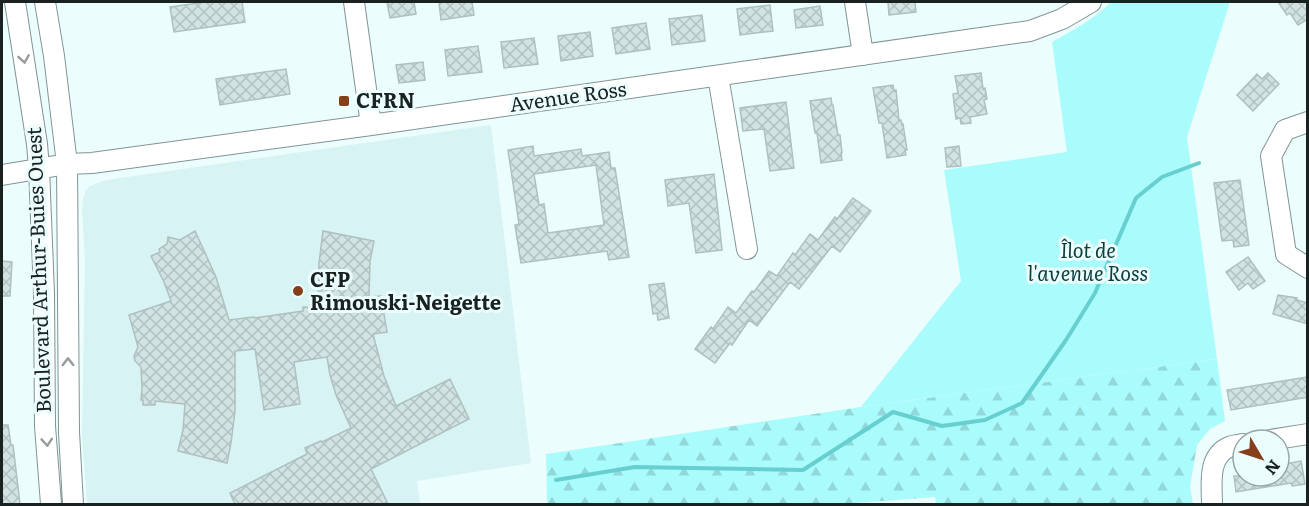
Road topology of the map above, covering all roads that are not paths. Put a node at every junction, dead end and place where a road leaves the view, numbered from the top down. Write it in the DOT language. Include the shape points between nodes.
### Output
graph roads {
  1 [pos="15,2"];
  2 [pos="45,2"];
  3 [pos="354,2"];
  4 [pos="855,2"];
  5 [pos="1091,2"];
  6 [pos="863,55"];
  7 [pos="718,76"];
  8 [pos="1308,122"];
  9 [pos="371,125"];
  10 [pos="67,164"];
  11 [pos="39,168"];
  12 [pos="2,175"];
  13 [pos="747,249"];
  14 [pos="1308,268"];
  15 [pos="1308,434"];
  16 [pos="1291,437"];
  17 [pos="1231,447"];
  18 [pos="51,504"];
  19 [pos="73,504"];
  20 [pos="1212,504"];
  1 -- 11 [label="street, Boulevard Arthur-Buies Ouest, one-way"];
  2 -- 10 [label="street, Boulevard Arthur-Buies Ouest"];
  3 -- 9 [label="street"];
  4 -- 6 [label="street"];
  5 -- 6 [label="street, Avenue Ross" via="1030,31"];
  6 -- 7 [label="street, Avenue Ross"];
  7 -- 9 [label="street, Avenue Ross"];
  7 -- 13 [label="street"];
  8 -- 14 [label="street" via="1285,130 1271,156 1286,254"];
  9 -- 10 [label="street, Avenue Ross"];
  10 -- 11 [label="street, Avenue Ross"];
  19 -- 10 [label="street, Boulevard Arthur-Buies Ouest, one-way"];
  11 -- 12 [label="street, Avenue Ross"];
  11 -- 18 [label="street, Boulevard Arthur-Buies Ouest, one-way" via="45,426"];
  15 -- 16 [label="street"];
  17 -- 20 [label="street" via="1219,454 1212,470"];
}
